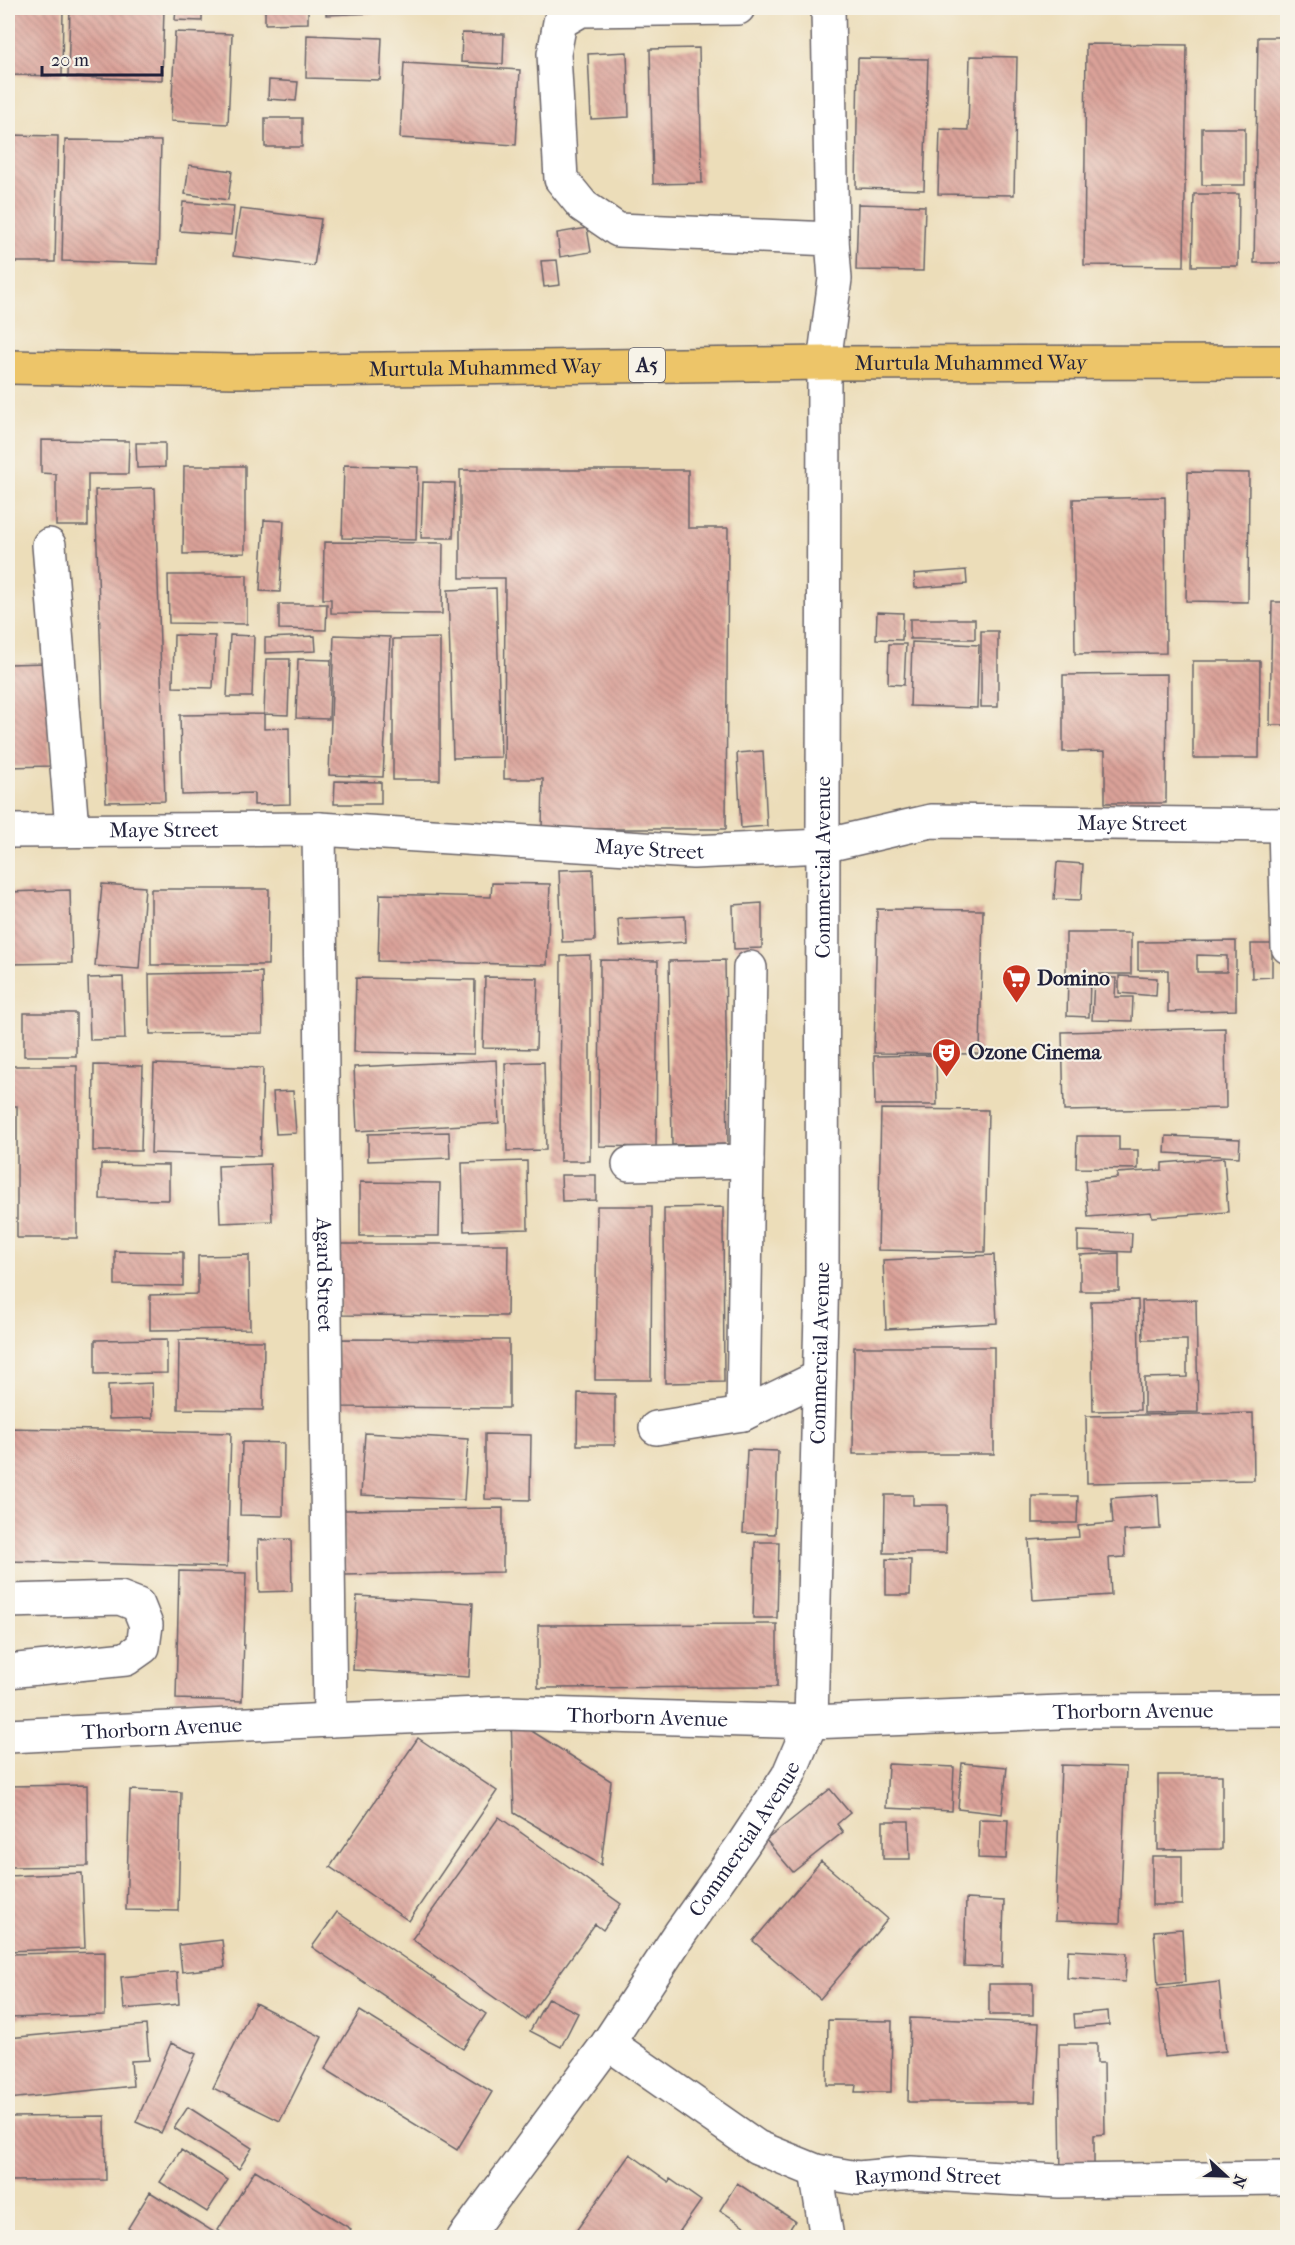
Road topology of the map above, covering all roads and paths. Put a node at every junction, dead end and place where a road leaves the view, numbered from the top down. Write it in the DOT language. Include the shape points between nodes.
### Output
graph roads {
  1 [pos="738,8"];
  2 [pos="828,8"];
  3 [pos="832,239"];
  4 [pos="1287,362"];
  5 [pos="824,363"];
  6 [pos="8,367"];
  7 [pos="49,545"];
  8 [pos="1286,825"];
  9 [pos="72,829"];
  10 [pos="319,829"];
  11 [pos="8,831"];
  12 [pos="823,846"];
  13 [pos="1287,947"];
  14 [pos="750,968"];
  15 [pos="747,1161"];
  16 [pos="629,1164"];
  17 [pos="819,1377"];
  18 [pos="743,1414"];
  19 [pos="656,1428"];
  20 [pos="8,1600"];
  21 [pos="8,1671"];
  22 [pos="1287,1710"];
  23 [pos="330,1720"];
  24 [pos="811,1722"];
  25 [pos="8,1736"];
  26 [pos="608,2043"];
  27 [pos="816,2171"];
  28 [pos="1287,2178"];
  29 [pos="464,2238"];
  30 [pos="826,2238"];
  1 -- 3 [label="street" via="581,10 560,21 554,54 561,179 583,206 618,230"];
  2 -- 3 [label="street, Commercial Avenue"];
  3 -- 5 [label="street, Commercial Avenue" via="835,279"];
  4 -- 5 [label="main road, Murtula Muhammed Way / A5"];
  5 -- 6 [label="main road, Murtula Muhammed Way / A5" via="237,372"];
  5 -- 12 [label="street, Commercial Avenue"];
  7 -- 9 [label="street"];
  8 -- 12 [label="street, Maye Street" via="931,821"];
  8 -- 13 [label="street"];
  9 -- 10 [label="street, Maye Street"];
  9 -- 11 [label="street, Maye Street"];
  10 -- 12 [label="street, Maye Street" via="693,852"];
  10 -- 23 [label="street, Agard Street"];
  12 -- 17 [label="street, Commercial Avenue"];
  14 -- 15 [label="street"];
  15 -- 16 [label="street"];
  15 -- 18 [label="street"];
  17 -- 18 [label="street"];
  17 -- 24 [label="street, Commercial Avenue"];
  18 -- 19 [label="street"];
  20 -- 21 [label="street" via="120,1598 138,1605 146,1625 143,1647 126,1659"];
  22 -- 24 [label="street, Thorborn Avenue" via="1086,1711"];
  23 -- 24 [label="street, Thorborn Avenue" via="506,1713"];
  23 -- 25 [label="street, Thorborn Avenue"];
  24 -- 26 [label="street, Commercial Avenue" via="788,1776"];
  26 -- 27 [label="street, Raymond Street" via="757,2147"];
  26 -- 29 [label="street, Commercial Avenue"];
  27 -- 28 [label="street, Raymond Street" via="858,2178 911,2173 1059,2181"];
  27 -- 30 [label="street"];
}
